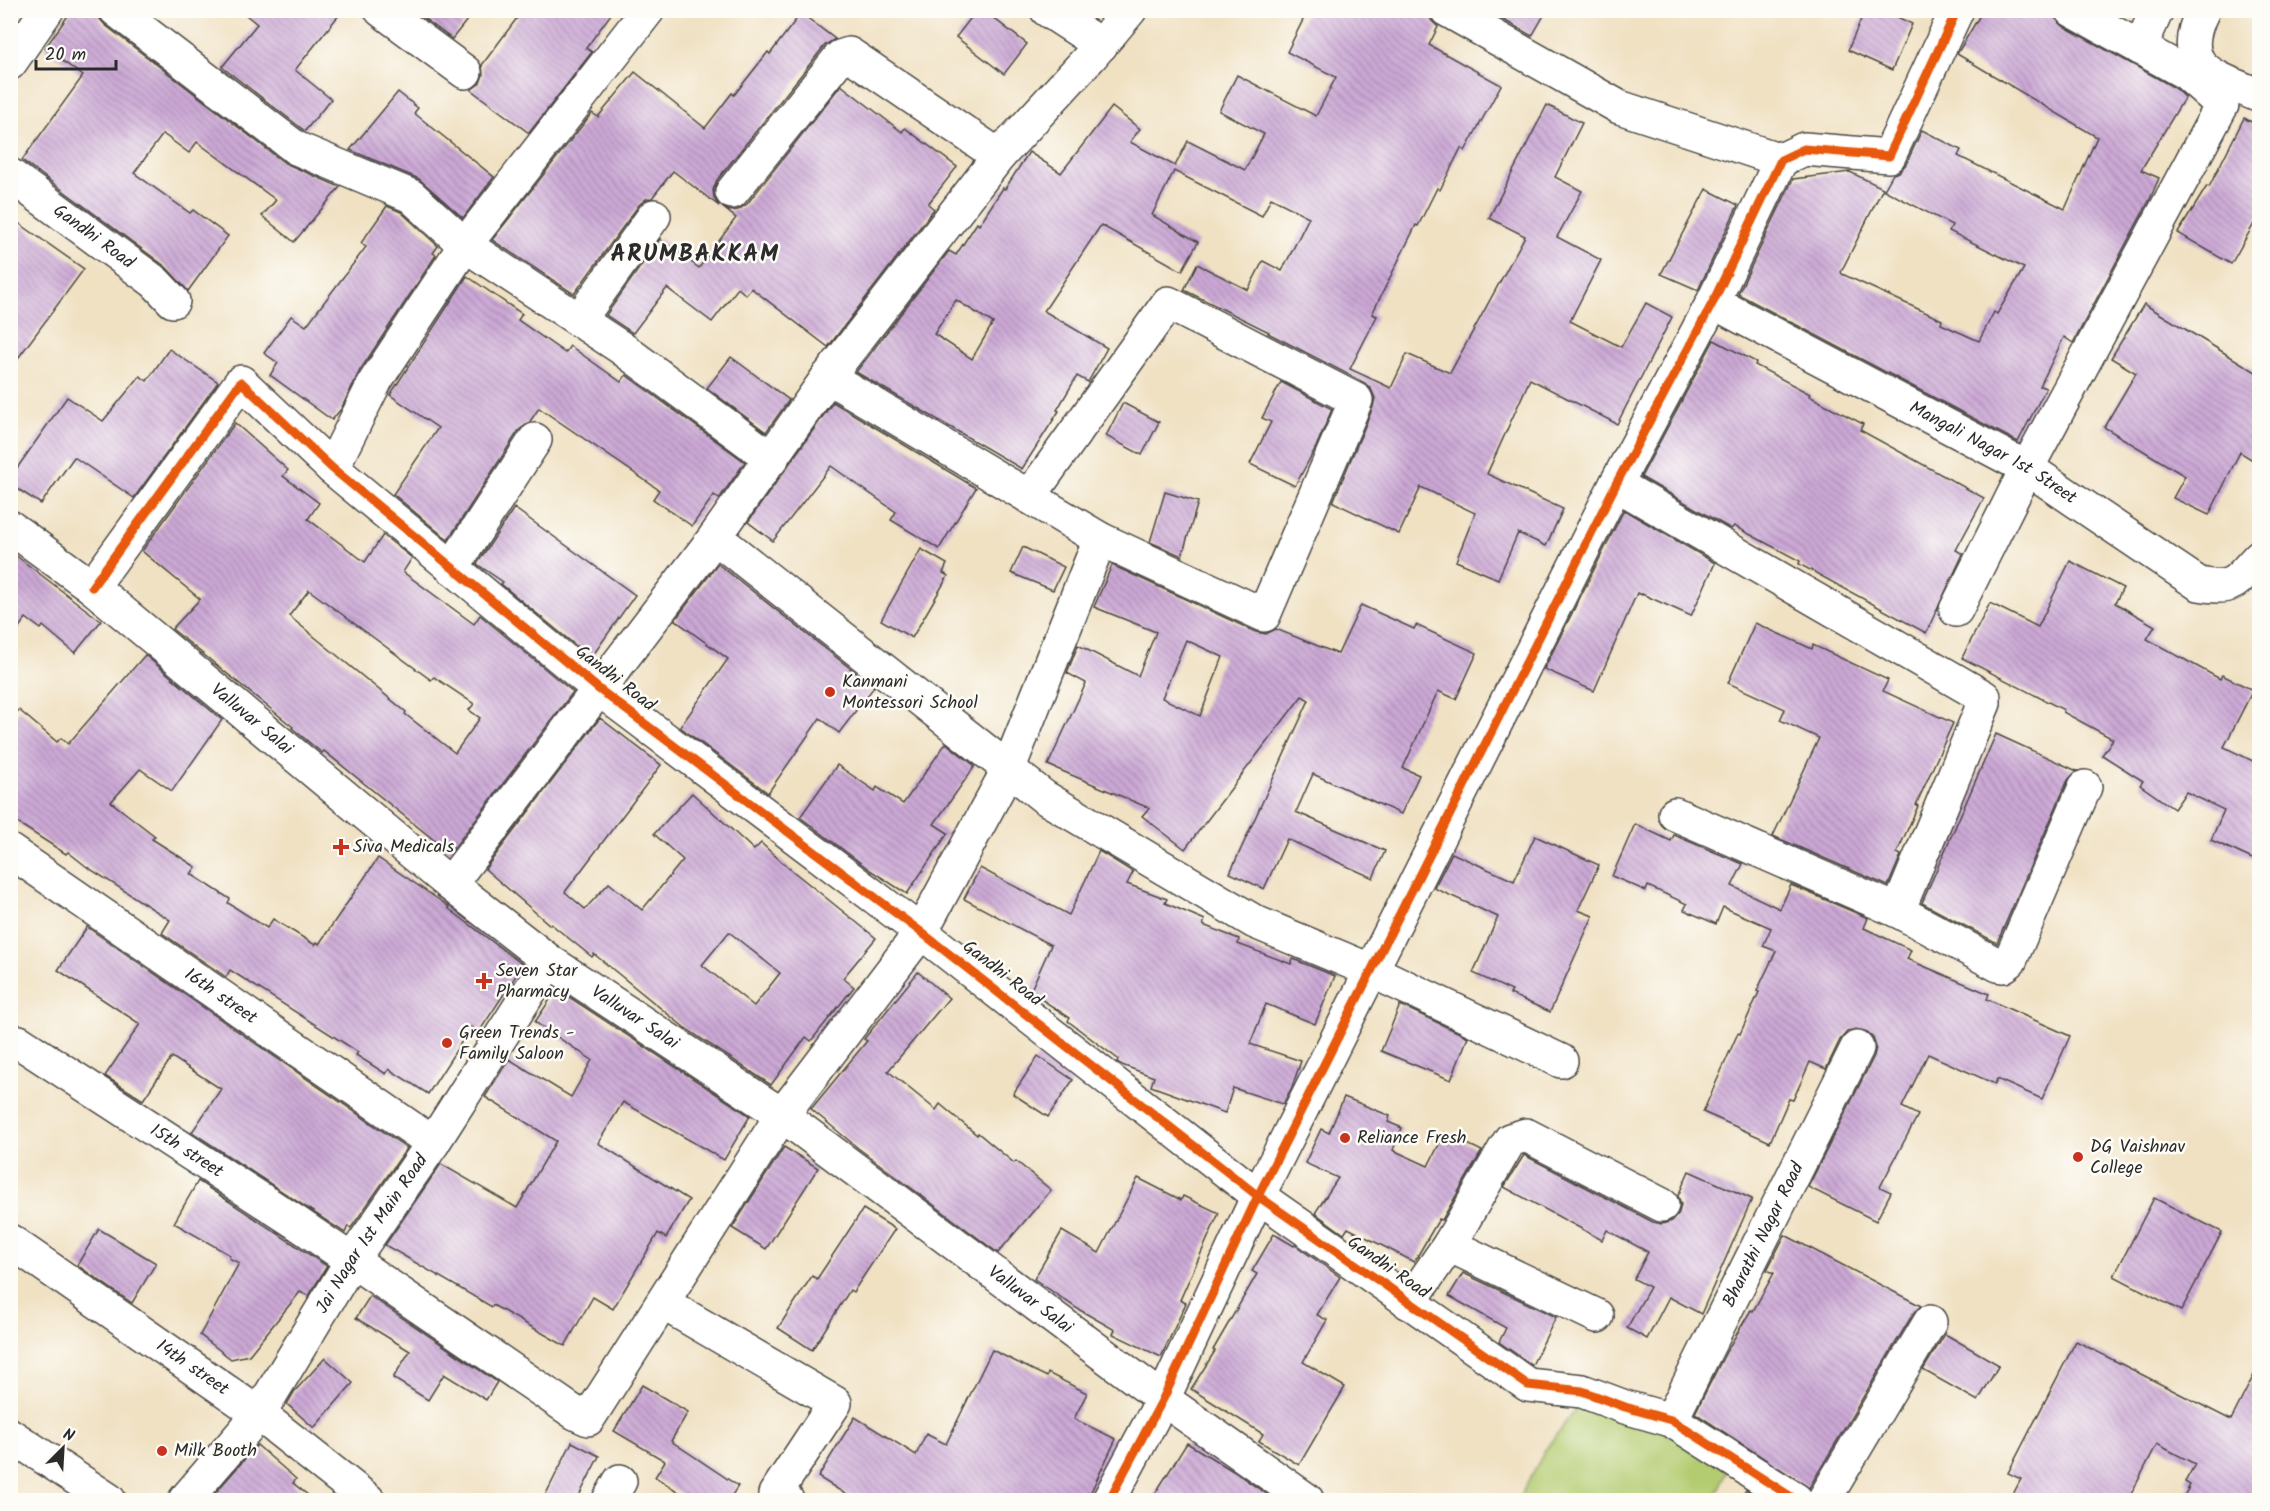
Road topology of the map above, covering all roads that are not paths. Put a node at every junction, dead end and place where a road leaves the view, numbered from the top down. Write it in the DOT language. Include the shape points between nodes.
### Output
graph roads {
  1 [pos="47,10"];
  2 [pos="116,10"];
  3 [pos="381,10"];
  4 [pos="648,10"];
  5 [pos="1047,10"];
  6 [pos="1130,10"];
  7 [pos="1447,10"];
  8 [pos="1957,10"];
  9 [pos="2072,10"];
  10 [pos="2157,10"];
  11 [pos="2203,10"];
  12 [pos="1101,45"];
  13 [pos="2140,48"];
  14 [pos="10,63"];
  15 [pos="465,72"];
  16 [pos="2259,96"];
  17 [pos="999,156"];
  18 [pos="1781,160"];
  19 [pos="10,175"];
  20 [pos="732,192"];
  21 [pos="654,216"];
  22 [pos="465,245"];
  23 [pos="173,301"];
  24 [pos="1713,302"];
  25 [pos="579,320"];
  26 [pos="828,377"];
  27 [pos="535,440"];
  28 [pos="772,459"];
  29 [pos="332,468"];
  30 [pos="2027,468"];
  31 [pos="1616,484"];
  32 [pos="1029,496"];
  33 [pos="11,528"];
  34 [pos="715,537"];
  35 [pos="1100,539"];
  36 [pos="2259,556"];
  37 [pos="452,568"];
  38 [pos="92,587"];
  39 [pos="1956,610"];
  40 [pos="600,690"];
  41 [pos="1008,770"];
  42 [pos="2085,787"];
  43 [pos="1676,814"];
  44 [pos="10,851"];
  45 [pos="450,884"];
  46 [pos="1898,911"];
  47 [pos="921,932"];
  48 [pos="549,961"];
  49 [pos="1372,971"];
  50 [pos="19,1042"];
  51 [pos="1857,1048"];
  52 [pos="1561,1061"];
  53 [pos="783,1115"];
  54 [pos="433,1143"];
  55 [pos="1258,1196"];
  56 [pos="1662,1205"];
  57 [pos="10,1241"];
  58 [pos="1449,1245"];
  59 [pos="352,1260"];
  60 [pos="663,1303"];
  61 [pos="1409,1303"];
  62 [pos="1597,1316"];
  63 [pos="1930,1322"];
  64 [pos="1162,1399"];
  65 [pos="259,1414"];
  66 [pos="1671,1420"];
  67 [pos="10,1435"];
  68 [pos="777,1498"];
  69 [pos="109,1500"];
  70 [pos="184,1500"];
  71 [pos="368,1500"];
  72 [pos="1109,1500"];
  73 [pos="1307,1500"];
  74 [pos="1796,1500"];
  75 [pos="1824,1500"];
  1 -- 14 [label="street"];
  2 -- 22 [label="street" via="297,148 411,196"];
  3 -- 15 [label="street"];
  4 -- 22 [label="street"];
  5 -- 12 [label="street"];
  6 -- 12 [label="street"];
  7 -- 18 [label="street" via="1619,107"];
  8 -- 18 [label="street" via="1889,156 1804,149"];
  9 -- 13 [label="street"];
  10 -- 13 [label="street"];
  11 -- 16 [label="street" via="2192,46 2195,61 2216,77"];
  12 -- 17 [label="street"];
  13 -- 30 [label="street" via="2186,73 2222,105"];
  17 -- 20 [label="street" via="849,54 840,57"];
  17 -- 26 [label="street"];
  18 -- 24 [label="street"];
  19 -- 23 [label="street, Gandhi Road" via="155,282"];
  21 -- 25 [label="street"];
  22 -- 25 [label="street"];
  22 -- 29 [label="street" via="376,380"];
  24 -- 30 [label="street, Mangali Nagar 1st Street"];
  24 -- 31 [label="street"];
  25 -- 28 [label="street"];
  26 -- 28 [label="street"];
  26 -- 32 [label="street"];
  27 -- 37 [label="street"];
  28 -- 34 [label="street"];
  29 -- 37 [label="street, Gandhi Road"];
  29 -- 38 [label="street, Gandhi Road" via="241,382"];
  30 -- 36 [label="street, Mangali Nagar 1st Street" via="2199,584 2220,588 2233,584"];
  30 -- 39 [label="street"];
  31 -- 46 [label="street" via="1984,697"];
  31 -- 49 [label="street"];
  32 -- 35 [label="street"];
  32 -- 35 [label="street" via="1168,303 1356,400 1264,615"];
  33 -- 38 [label="street, Valluvar Salai"];
  34 -- 40 [label="street"];
  34 -- 41 [label="street"];
  35 -- 41 [label="street"];
  37 -- 40 [label="street, Gandhi Road"];
  38 -- 45 [label="street, Valluvar Salai"];
  40 -- 45 [label="street"];
  40 -- 47 [label="street, Gandhi Road"];
  41 -- 47 [label="street"];
  41 -- 49 [label="street" via="1044,797 1255,922"];
  42 -- 46 [label="street" via="2007,965 1998,965"];
  43 -- 46 [label="street"];
  44 -- 54 [label="street, 16th street"];
  45 -- 48 [label="street, Valluvar Salai"];
  47 -- 53 [label="street"];
  47 -- 55 [label="street, Gandhi Road"];
  48 -- 53 [label="street, Valluvar Salai"];
  48 -- 54 [label="street, Jai Nagar 1st Main Road"];
  49 -- 52 [label="street"];
  49 -- 55 [label="street"];
  50 -- 59 [label="street, 15th street"];
  51 -- 66 [label="street, Bharathi Nagar Road"];
  53 -- 60 [label="street"];
  53 -- 64 [label="street, Valluvar Salai"];
  54 -- 59 [label="street, Jai Nagar 1st Main Road"];
  55 -- 61 [label="street, Gandhi Road"];
  55 -- 64 [label="street"];
  56 -- 58 [label="street" via="1526,1135 1510,1140"];
  57 -- 65 [label="street, 14th street"];
  58 -- 61 [label="street"];
  58 -- 62 [label="street"];
  59 -- 60 [label="street, 15th street" via="588,1419"];
  59 -- 65 [label="street, Jai Nagar 1st Main Road"];
  60 -- 68 [label="street" via="835,1403"];
  61 -- 66 [label="street, Gandhi Road" via="1528,1385 1582,1391"];
  63 -- 75 [label="street"];
  64 -- 72 [label="street"];
  64 -- 73 [label="street, Valluvar Salai"];
  65 -- 70 [label="street, Jai Nagar 1st Main Road"];
  65 -- 71 [label="street, 14th street"];
  66 -- 74 [label="street, Gandhi Road"];
  67 -- 69 [label="street"];
}
